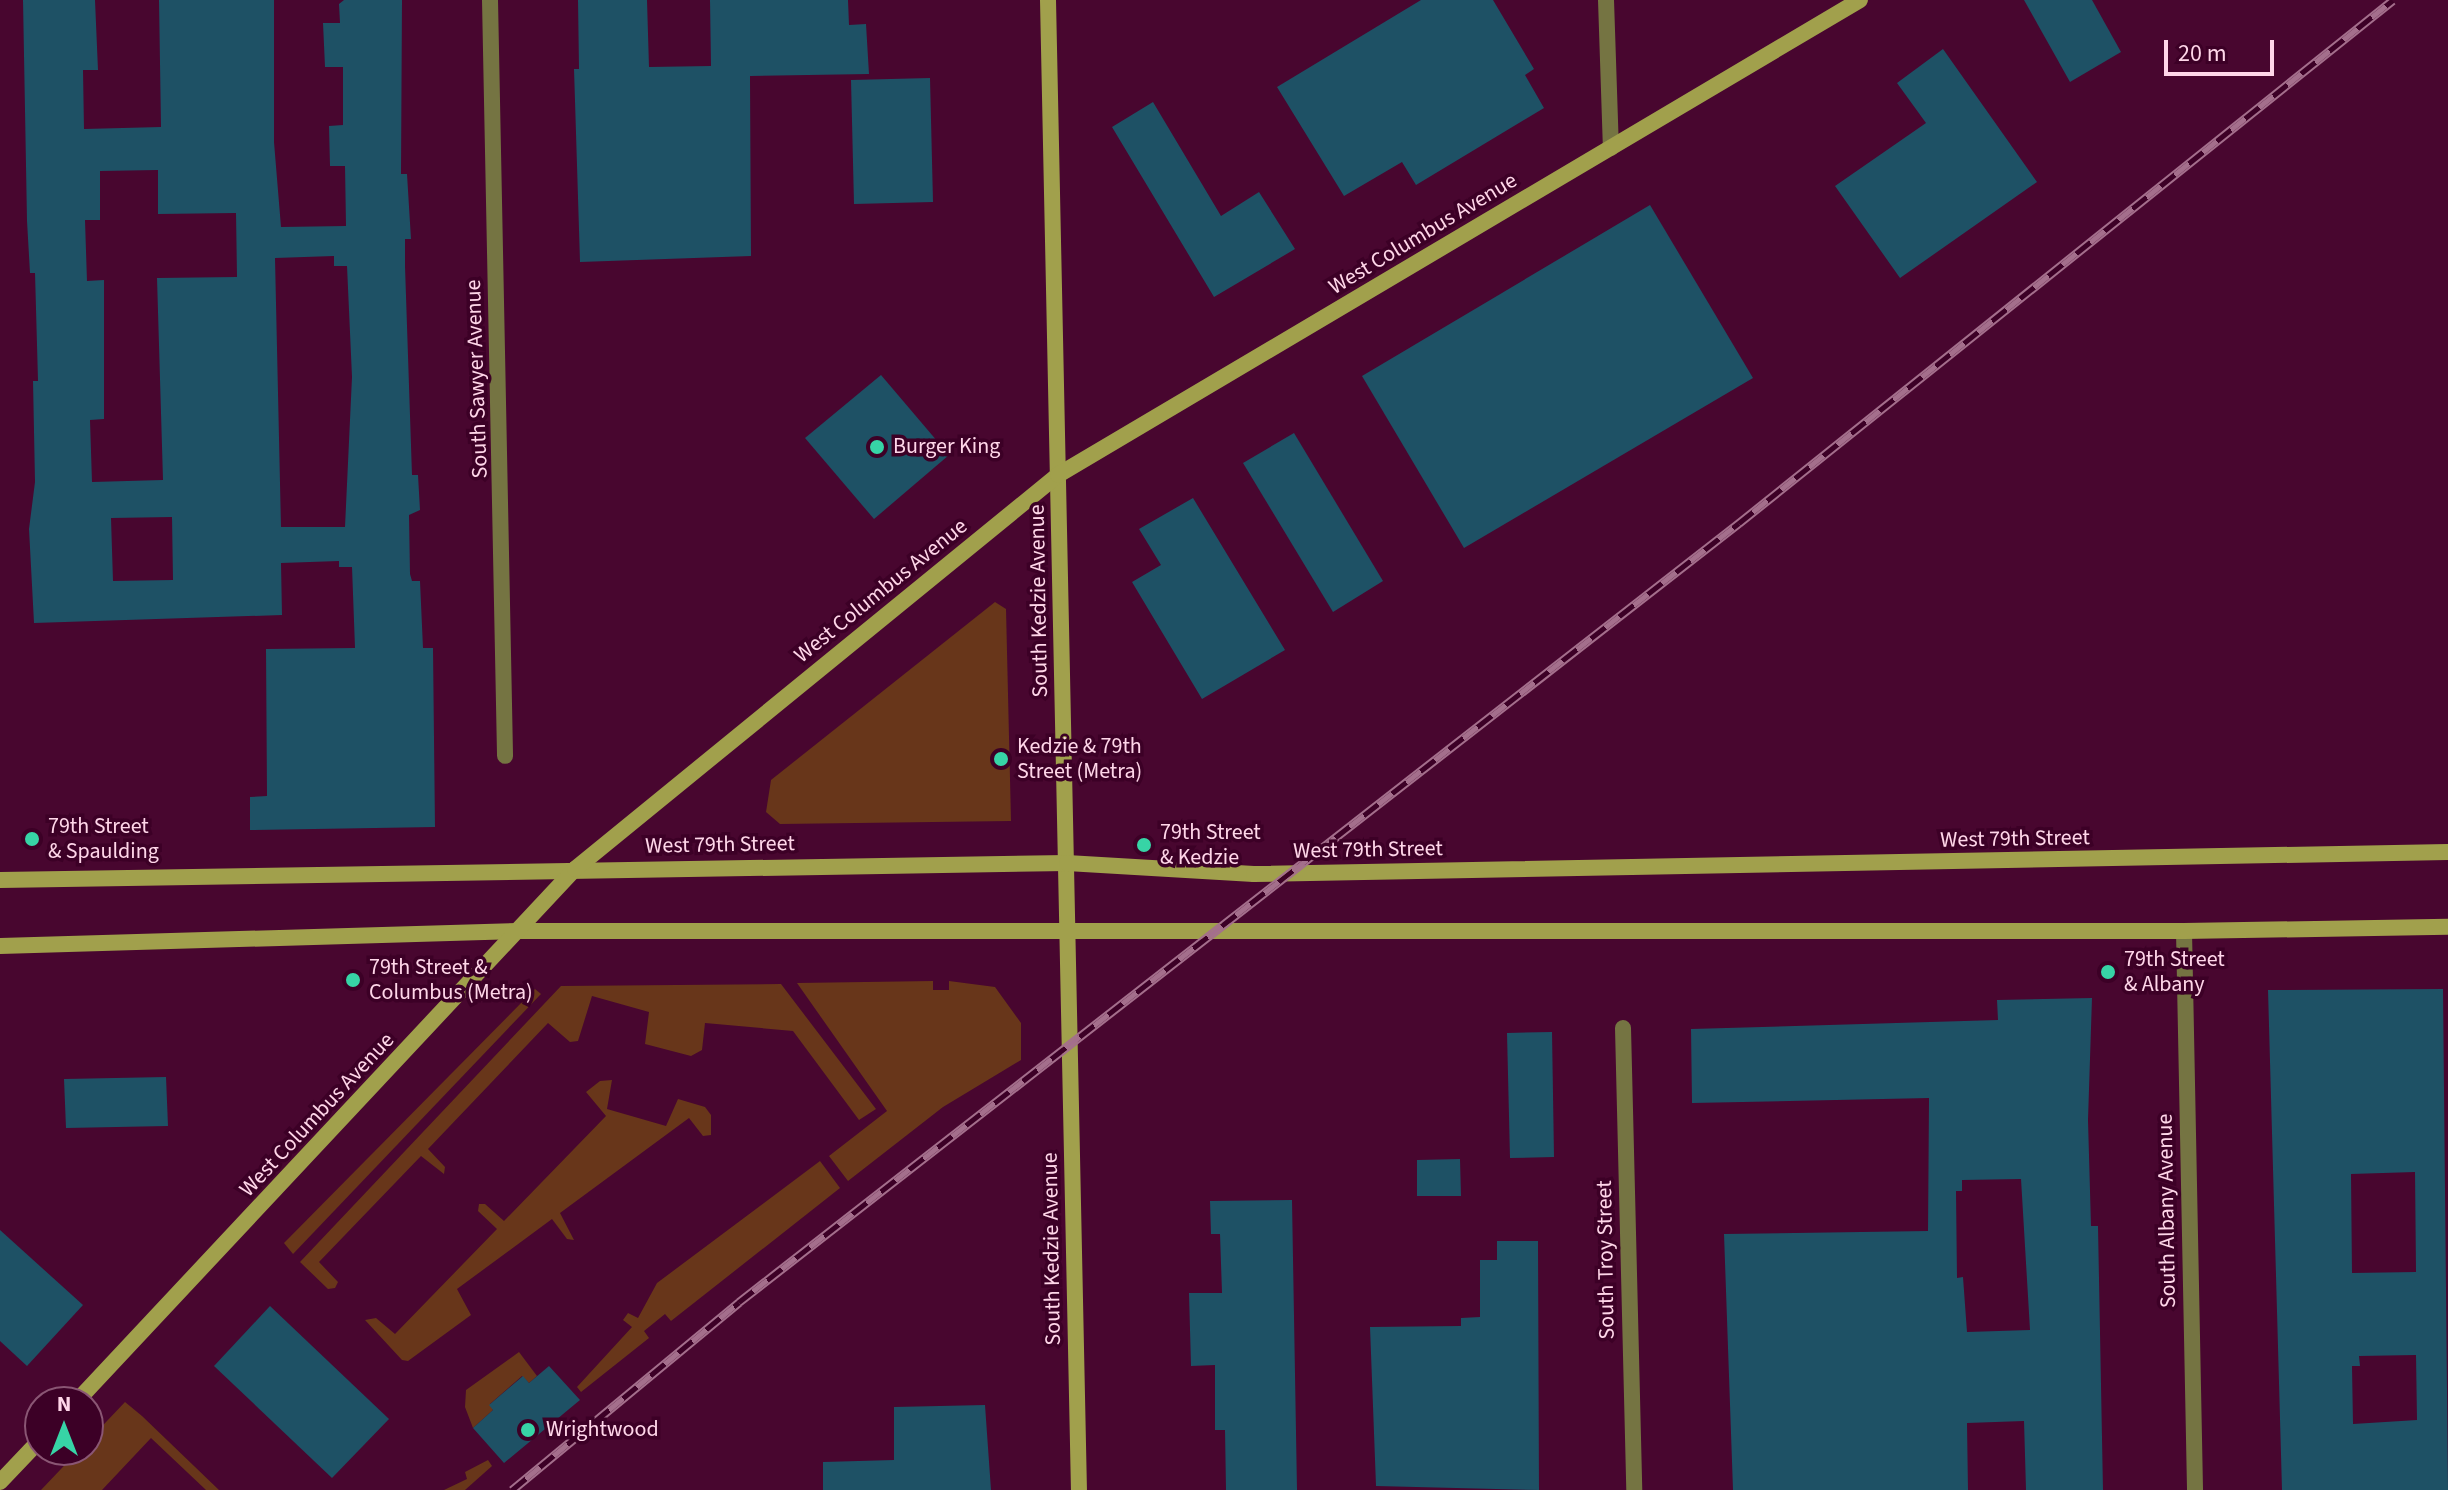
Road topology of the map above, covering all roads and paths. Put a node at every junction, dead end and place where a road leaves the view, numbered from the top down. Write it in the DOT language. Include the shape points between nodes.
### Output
graph roads {
  1 [pos="490,0"];
  2 [pos="1048,0"];
  3 [pos="1606,0"];
  4 [pos="1860,0"];
  5 [pos="1611,148"];
  6 [pos="1058,475"];
  7 [pos="505,756"];
  8 [pos="2448,852"];
  9 [pos="1067,863"];
  10 [pos="575,869"];
  11 [pos="0,880"];
  12 [pos="2448,927"];
  13 [pos="518,931"];
  14 [pos="1068,931"];
  15 [pos="2184,931"];
  16 [pos="0,946"];
  17 [pos="1623,1028"];
  18 [pos="91,1386"];
  19 [pos="24,1457"];
  20 [pos="0,1482"];
  21 [pos="1079,1490"];
  22 [pos="1634,1490"];
  23 [pos="2195,1490"];
  1 -- 7 [label="street, South Sawyer Avenue"];
  2 -- 6 [label="main road, South Kedzie Avenue"];
  3 -- 5 [label="street"];
  4 -- 5 [label="main road, West Columbus Avenue"];
  5 -- 6 [label="main road, West Columbus Avenue"];
  6 -- 9 [label="main road, South Kedzie Avenue"];
  6 -- 10 [label="main road, West Columbus Avenue"];
  8 -- 9 [label="main road, West 79th Street" via="1254,874"];
  9 -- 10 [label="main road, West 79th Street"];
  9 -- 14 [label="main road, South Kedzie Avenue"];
  10 -- 11 [label="main road, West 79th Street"];
  10 -- 13 [label="main road, West Columbus Avenue"];
  12 -- 15 [label="main road"];
  13 -- 14 [label="main road"];
  13 -- 16 [label="main road"];
  13 -- 18 [label="main road, West Columbus Avenue"];
  14 -- 15 [label="main road"];
  14 -- 21 [label="main road, South Kedzie Avenue"];
  15 -- 23 [label="street, South Albany Avenue"];
  17 -- 22 [label="street, South Troy Street"];
  19 -- 20 [label="main road"];
}
